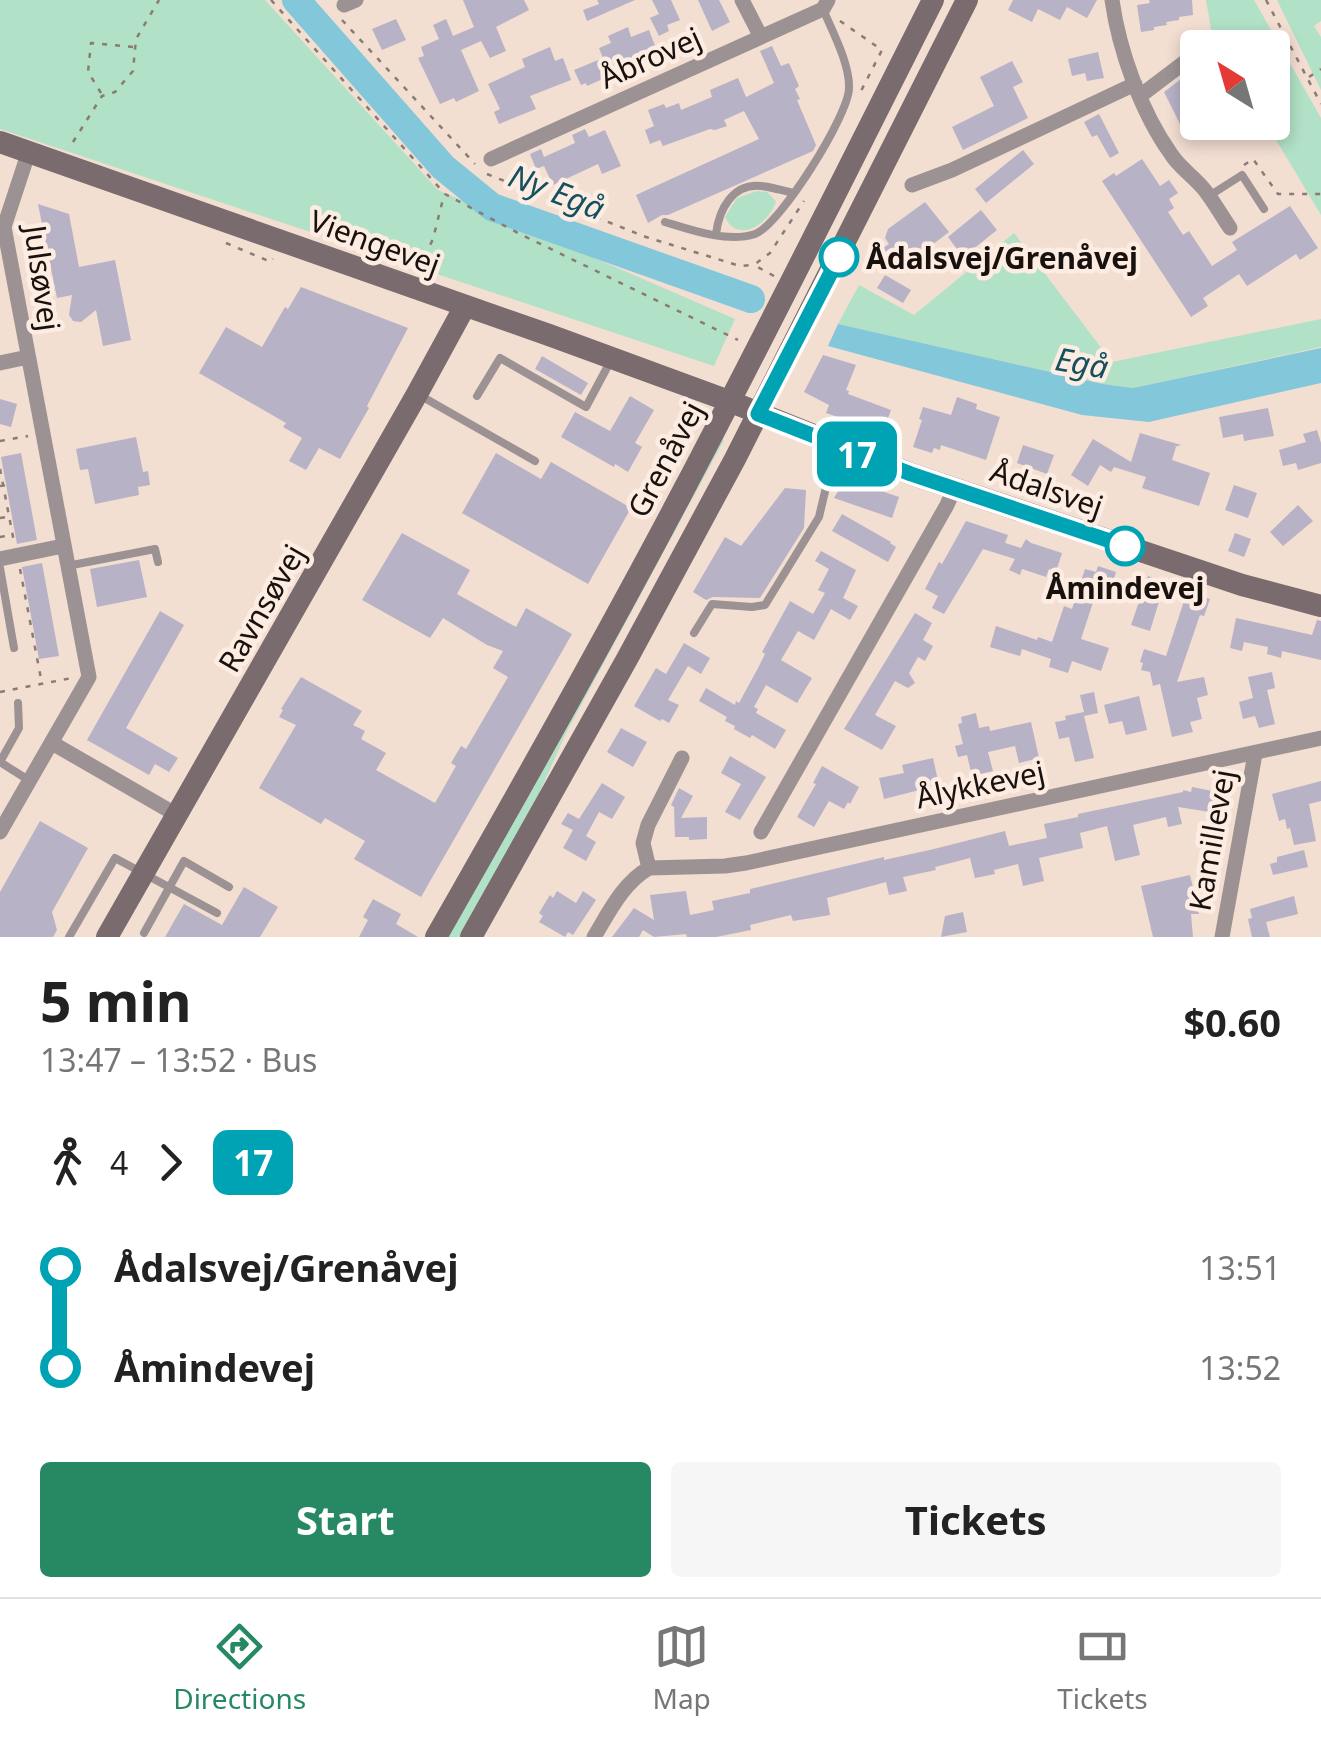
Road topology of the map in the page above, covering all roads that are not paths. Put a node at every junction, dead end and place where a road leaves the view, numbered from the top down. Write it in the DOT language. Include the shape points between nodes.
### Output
graph roads {
  1 [pos="742,0"];
  2 [pos="933,0"];
  3 [pos="967,0"];
  4 [pos="1112,0"];
  5 [pos="825,4"];
  6 [pos="761,37"];
  7 [pos="1180,63"];
  8 [pos="1137,90"];
  9 [pos="0,142"];
  10 [pos="29,151"];
  11 [pos="491,158"];
  12 [pos="912,185"];
  13 [pos="794,193"];
  14 [pos="1209,196"];
  15 [pos="1264,209"];
  16 [pos="664,222"];
  17 [pos="1230,228"];
  18 [pos="716,234"];
  19 [pos="465,306"];
  20 [pos="28,357"];
  21 [pos="612,358"];
  22 [pos="0,363"];
  23 [pos="418,394"];
  24 [pos="477,396"];
  25 [pos="729,401"];
  26 [pos="758,414"];
  27 [pos="844,448"];
  28 [pos="535,461"];
  29 [pos="954,489"];
  30 [pos="63,546"];
  31 [pos="0,559"];
  32 [pos="158,562"];
  33 [pos="68,566"];
  34 [pos="0,568"];
  35 [pos="1321,606"];
  36 [pos="694,634"];
  37 [pos="14,648"];
  38 [pos="18,703"];
  39 [pos="1321,738"];
  40 [pos="52,743"];
  41 [pos="1255,754"];
  42 [pos="682,758"];
  43 [pos="0,762"];
  44 [pos="30,780"];
  45 [pos="178,815"];
  46 [pos="0,832"];
  47 [pos="762,832"];
  48 [pos="649,868"];
  49 [pos="144,872"];
  50 [pos="170,886"];
  51 [pos="229,887"];
  52 [pos="217,913"];
  53 [pos="144,934"];
  54 [pos="69,937"];
  55 [pos="107,937"];
  56 [pos="436,937"];
  57 [pos="471,937"];
  58 [pos="594,937"];
  59 [pos="1222,937"];
  1 -- 6 [label="street"];
  2 -- 25 [label="street, Grenåvej"];
  3 -- 26 [label="street, Grenåvej"];
  4 -- 8 [label="street"];
  5 -- 6 [label="street, Åbrovej"];
  5 -- 13 [label="lane" via="850,90 822,152"];
  6 -- 11 [label="street, Åbrovej"];
  7 -- 8 [label="street"];
  8 -- 12 [label="street"];
  8 -- 14 [label="street" via="1172,156"];
  9 -- 10 [label="street, Viengevej"];
  10 -- 19 [label="street, Viengevej"];
  10 -- 20 [label="street, Julsøvej" via="4,227"];
  13 -- 18 [label="lane" via="759,232"];
  13 -- 18 [label="lane" via="748,186 734,193"];
  14 -- 15 [label="lane" via="1242,174"];
  14 -- 17 [label="street"];
  16 -- 18 [label="lane"];
  19 -- 21 [label="street, Viengevej"];
  19 -- 23 [label="street, Ravnsøvej"];
  20 -- 22 [label="street, Julsøvej"];
  20 -- 30 [label="street, Julsøvej"];
  21 -- 24 [label="lane" via="586,407 500,358"];
  21 -- 25 [label="street, Viengevej"];
  23 -- 28 [label="lane"];
  23 -- 45 [label="street, Ravnsøvej"];
  25 -- 26 [label="street, Viengevej"];
  25 -- 56 [label="street, Grenåvej"];
  26 -- 27 [label="street, Ådalsvej"];
  26 -- 57 [label="street, Grenåvej"];
  27 -- 29 [label="street, Ådalsvej"];
  27 -- 36 [label="lane" via="818,517 766,605 712,604"];
  29 -- 35 [label="street, Ådalsvej"];
  29 -- 47 [label="street"];
  30 -- 31 [label="street"];
  30 -- 33 [label="street, Julsøvej"];
  32 -- 33 [label="lane" via="156,549"];
  33 -- 40 [label="street, Julsøvej" via="90,676"];
  34 -- 37 [label="lane"];
  38 -- 43 [label="lane" via="19,728"];
  39 -- 41 [label="street, Ålykkevej"];
  40 -- 44 [label="street"];
  40 -- 45 [label="street"];
  41 -- 48 [label="street, Ålykkevej" via="746,863"];
  41 -- 59 [label="street, Kamillevej"];
  42 -- 48 [label="street" via="648,826 643,843"];
  43 -- 44 [label="lane"];
  44 -- 46 [label="street"];
  45 -- 49 [label="street, Ravnsøvej"];
  48 -- 58 [label="street" via="629,884"];
  49 -- 50 [label="lane"];
  49 -- 54 [label="lane" via="115,858"];
  49 -- 55 [label="street, Ravnsøvej"];
  50 -- 51 [label="lane" via="184,860"];
  50 -- 52 [label="lane"];
  50 -- 53 [label="lane"];
}
